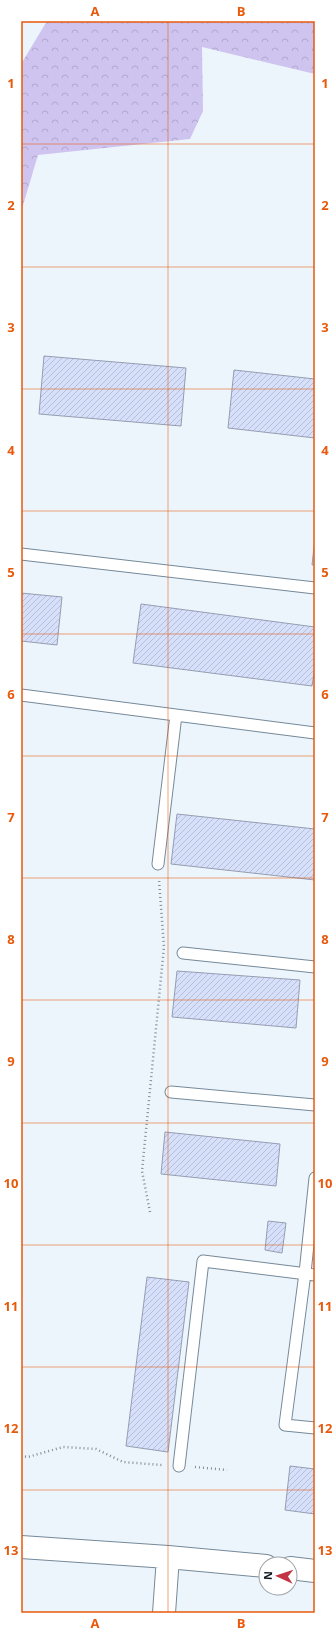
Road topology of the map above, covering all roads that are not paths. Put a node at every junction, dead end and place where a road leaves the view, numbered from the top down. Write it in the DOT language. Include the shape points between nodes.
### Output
graph roads {
  1 [pos="21,554"];
  2 [pos="315,588"];
  3 [pos="21,695"];
  4 [pos="176,715"];
  5 [pos="315,733"];
  6 [pos="158,864"];
  7 [pos="183,953"];
  8 [pos="315,967"];
  9 [pos="171,1092"];
  10 [pos="315,1105"];
  11 [pos="315,1178"];
  12 [pos="313,1212"];
  13 [pos="310,1274"];
  14 [pos="315,1428"];
  15 [pos="179,1466"];
  16 [pos="21,1547"];
  17 [pos="168,1557"];
  18 [pos="258,1565"];
  19 [pos="298,1569"];
  20 [pos="315,1571"];
  21 [pos="164,1613"];
  1 -- 2 [label="lane"];
  3 -- 4 [label="lane"];
  4 -- 5 [label="lane"];
  4 -- 6 [label="lane"];
  7 -- 8 [label="lane"];
  9 -- 10 [label="lane"];
  11 -- 12 [label="lane"];
  12 -- 13 [label="lane"];
  13 -- 14 [label="lane" via="285,1425"];
  13 -- 15 [label="lane" via="203,1261"];
  16 -- 17 [label="street"];
  17 -- 18 [label="street"];
  17 -- 21 [label="street"];
  19 -- 20 [label="street"];
}
